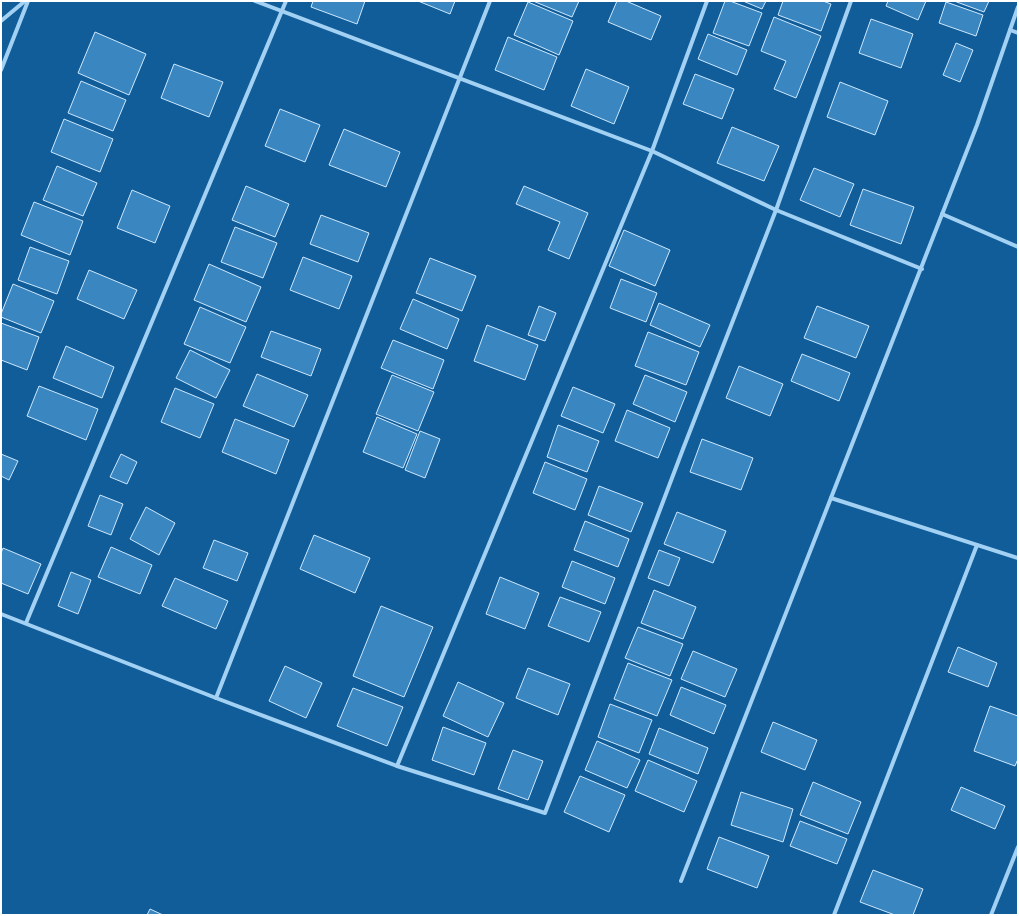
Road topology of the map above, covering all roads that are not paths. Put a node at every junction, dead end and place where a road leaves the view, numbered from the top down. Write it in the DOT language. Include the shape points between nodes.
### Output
graph roads {
  1 [pos="26,1"];
  2 [pos="255,1"];
  3 [pos="286,1"];
  4 [pos="490,1"];
  5 [pos="707,1"];
  6 [pos="852,1"];
  7 [pos="1018,7"];
  8 [pos="282,11"];
  9 [pos="1,21"];
  10 [pos="1010,30"];
  11 [pos="1018,33"];
  12 [pos="1,70"];
  13 [pos="460,78"];
  14 [pos="652,151"];
  15 [pos="776,210"];
  16 [pos="942,214"];
  17 [pos="1018,247"];
  18 [pos="922,269"];
  19 [pos="831,498"];
  20 [pos="977,545"];
  21 [pos="1018,558"];
  22 [pos="1,614"];
  23 [pos="26,623"];
  24 [pos="216,698"];
  25 [pos="397,766"];
  26 [pos="1018,847"];
  27 [pos="681,881"];
  28 [pos="834,915"];
  29 [pos="991,915"];
  1 -- 9 [label="street"];
  1 -- 12 [label="street"];
  2 -- 8 [label="street"];
  3 -- 8 [label="street"];
  4 -- 13 [label="street"];
  5 -- 14 [label="street"];
  6 -- 15 [label="street"];
  7 -- 10 [label="street"];
  8 -- 13 [label="street"];
  8 -- 23 [label="street"];
  10 -- 11 [label="street"];
  10 -- 16 [label="street"];
  13 -- 14 [label="street"];
  13 -- 24 [label="street"];
  14 -- 15 [label="street"];
  14 -- 25 [label="street"];
  15 -- 18 [label="street"];
  15 -- 25 [label="street" via="545,813"];
  16 -- 17 [label="street"];
  16 -- 18 [label="street"];
  18 -- 19 [label="street"];
  19 -- 20 [label="street"];
  19 -- 27 [label="street"];
  20 -- 21 [label="street"];
  20 -- 28 [label="street"];
  22 -- 23 [label="street"];
  23 -- 24 [label="street"];
  24 -- 25 [label="street"];
  26 -- 29 [label="street"];
}
